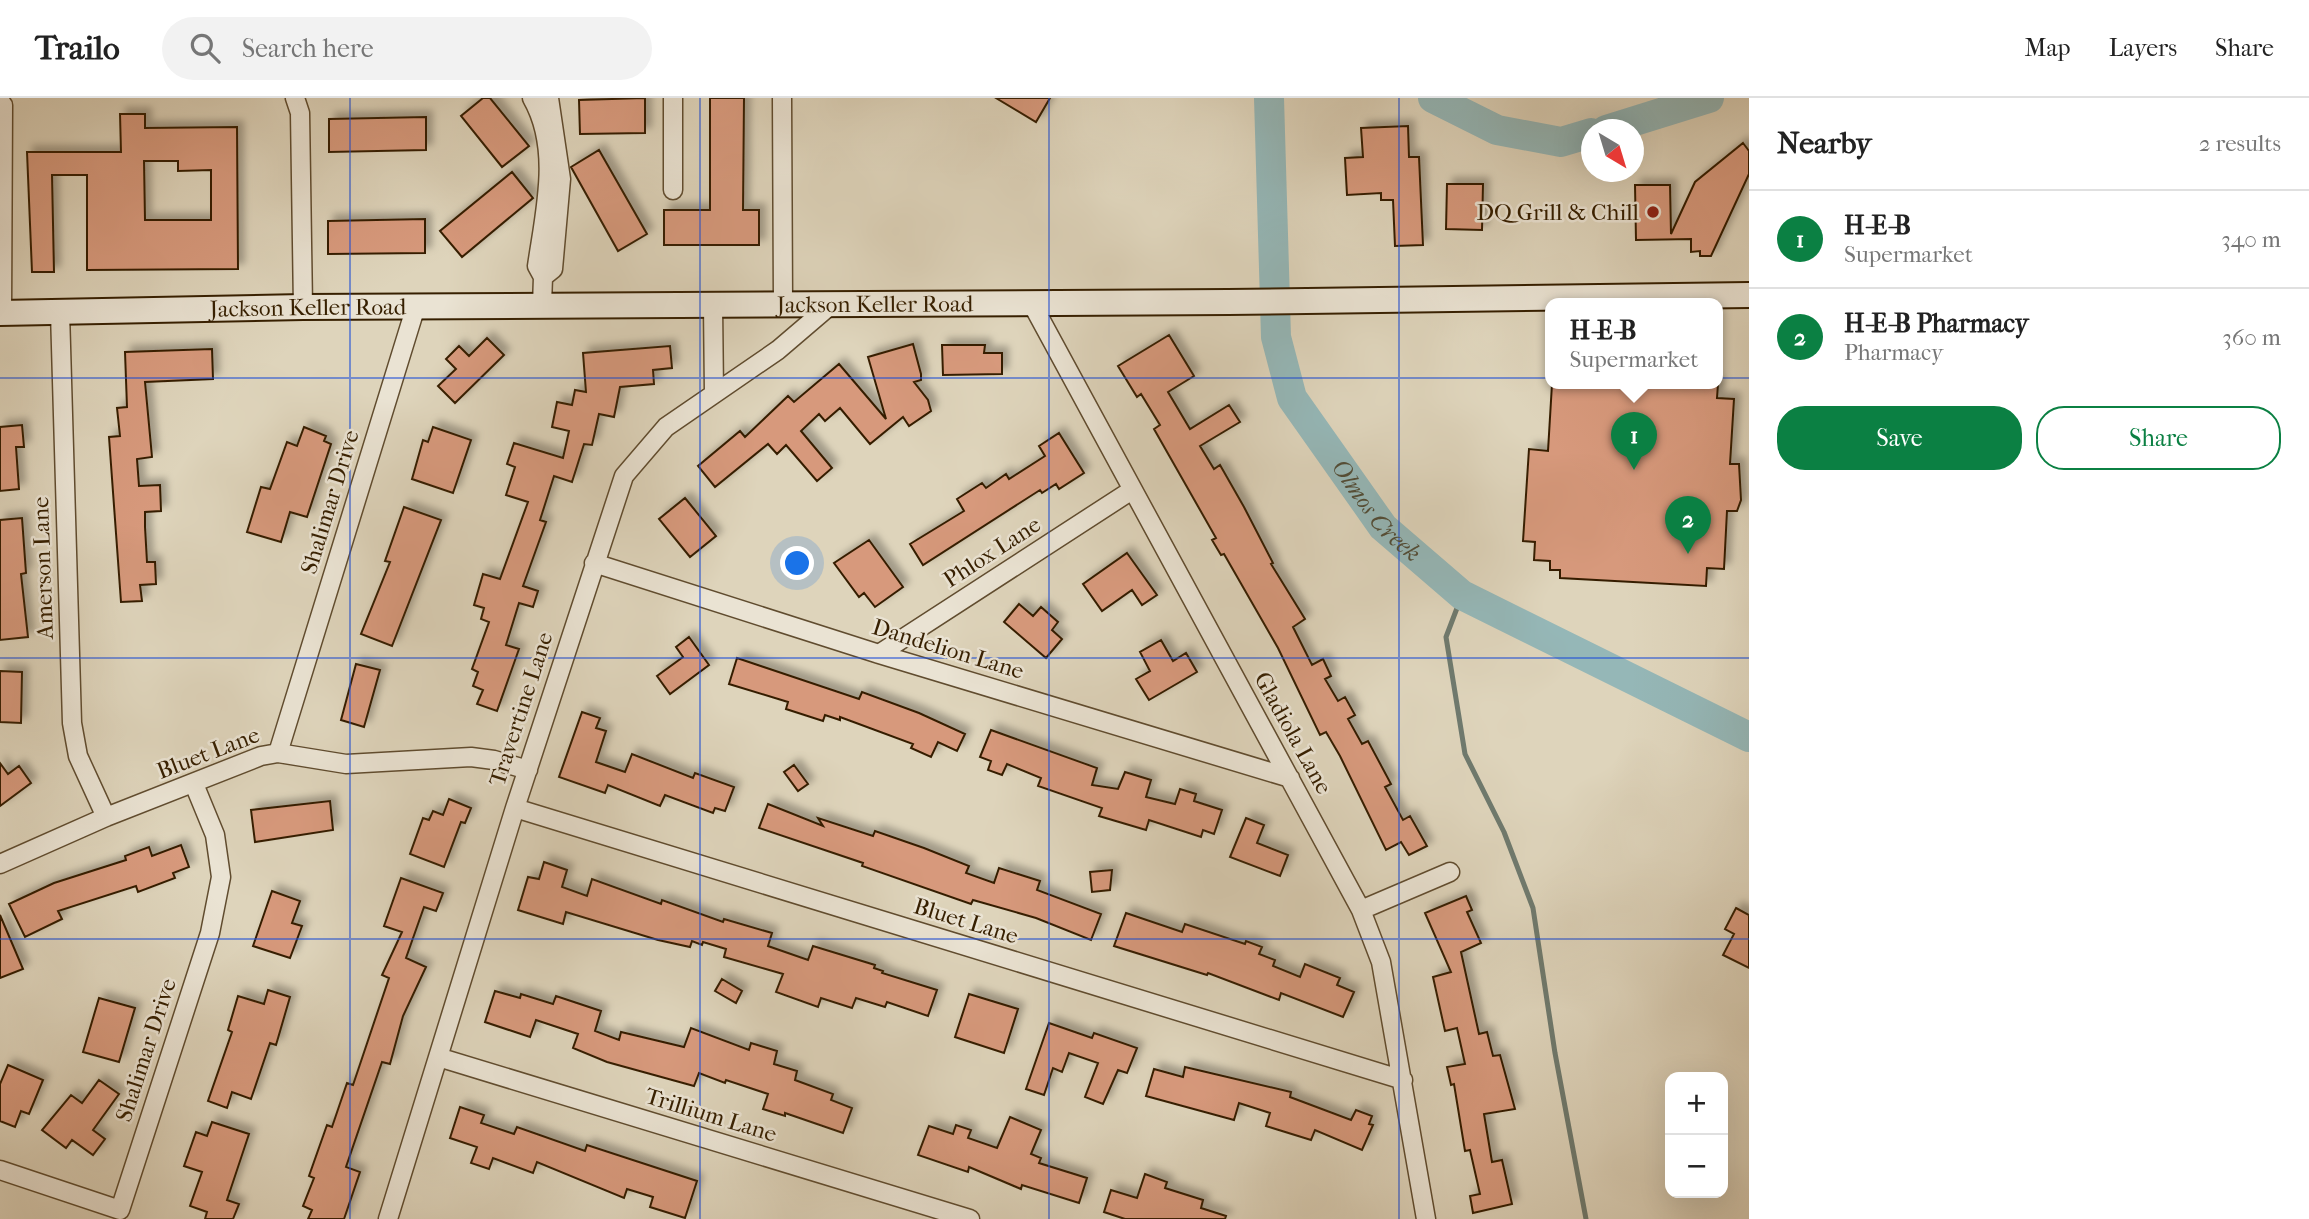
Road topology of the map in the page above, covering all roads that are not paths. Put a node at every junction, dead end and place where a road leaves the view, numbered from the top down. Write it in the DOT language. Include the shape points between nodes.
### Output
graph roads {
  1 [pos="295,98"];
  2 [pos="532,98"];
  3 [pos="549,98"];
  4 [pos="673,98"];
  5 [pos="782,98"];
  6 [pos="3,104"];
  7 [pos="673,190"];
  8 [pos="543,277"];
  9 [pos="1749,295"];
  10 [pos="1545,298"];
  11 [pos="1564,298"];
  12 [pos="1031,302"];
  13 [pos="783,303"];
  14 [pos="834,303"];
  15 [pos="542,305"];
  16 [pos="713,305"];
  17 [pos="416,306"];
  18 [pos="303,307"];
  19 [pos="60,312"];
  20 [pos="1,313"];
  21 [pos="714,394"];
  22 [pos="1132,490"];
  23 [pos="594,562"];
  24 [pos="879,654"];
  25 [pos="278,752"];
  26 [pos="528,770"];
  27 [pos="1290,778"];
  28 [pos="194,784"];
  29 [pos="515,808"];
  30 [pos="106,817"];
  31 [pos="0,864"];
  32 [pos="1450,872"];
  33 [pos="1361,909"];
  34 [pos="438,1057"];
  35 [pos="1403,1080"];
  36 [pos="0,1170"];
  37 [pos="388,1219"];
  38 [pos="970,1219"];
  39 [pos="1426,1219"];
  1 -- 18 [label="street" via="300,113"];
  2 -- 8 [label="street" via="548,150 537,266"];
  3 -- 8 [label="street" via="561,179 553,269"];
  4 -- 7 [label="street"];
  5 -- 13 [label="street"];
  6 -- 20 [label="street"];
  8 -- 15 [label="street"];
  9 -- 11 [label="main road, Jackson Keller Road"];
  10 -- 12 [label="main road, Jackson Keller Road"];
  12 -- 14 [label="main road, Jackson Keller Road"];
  12 -- 22 [label="street, Gladiola Lane"];
  13 -- 14 [label="main road, Jackson Keller Road"];
  13 -- 16 [label="main road, Jackson Keller Road"];
  14 -- 21 [label="street, Travertine Lane" via="778,350"];
  15 -- 16 [label="main road, Jackson Keller Road"];
  15 -- 17 [label="main road, Jackson Keller Road"];
  16 -- 21 [label="street"];
  17 -- 18 [label="main road, Jackson Keller Road"];
  17 -- 25 [label="street, Shalimar Drive"];
  18 -- 19 [label="main road, Jackson Keller Road"];
  19 -- 20 [label="main road, Jackson Keller Road"];
  19 -- 30 [label="street, Amerson Lane" via="72,723 78,756"];
  21 -- 23 [label="street, Travertine Lane" via="666,426 630,468"];
  22 -- 24 [label="street, Phlox Lane"];
  22 -- 27 [label="street, Gladiola Lane"];
  23 -- 24 [label="street, Dandelion Lane"];
  23 -- 26 [label="street, Travertine Lane"];
  24 -- 27 [label="street, Dandelion Lane"];
  25 -- 26 [label="street, Bluet Lane" via="346,764 471,757"];
  25 -- 28 [label="street, Bluet Lane"];
  26 -- 29 [label="street, Travertine Lane"];
  27 -- 33 [label="street, Gladiola Lane"];
  28 -- 30 [label="street, Bluet Lane"];
  28 -- 36 [label="street, Shalimar Drive" via="215,835 221,877 210,933 120,1210"];
  29 -- 34 [label="street, Travertine Lane"];
  29 -- 35 [label="street, Bluet Lane"];
  30 -- 31 [label="street, Bluet Lane"];
  32 -- 33 [label="street"];
  33 -- 35 [label="street, Gladiola Lane" via="1381,962"];
  34 -- 37 [label="street, Travertine Lane"];
  34 -- 38 [label="street, Trillium Lane"];
  35 -- 39 [label="street, Gladiola Lane"];
}
